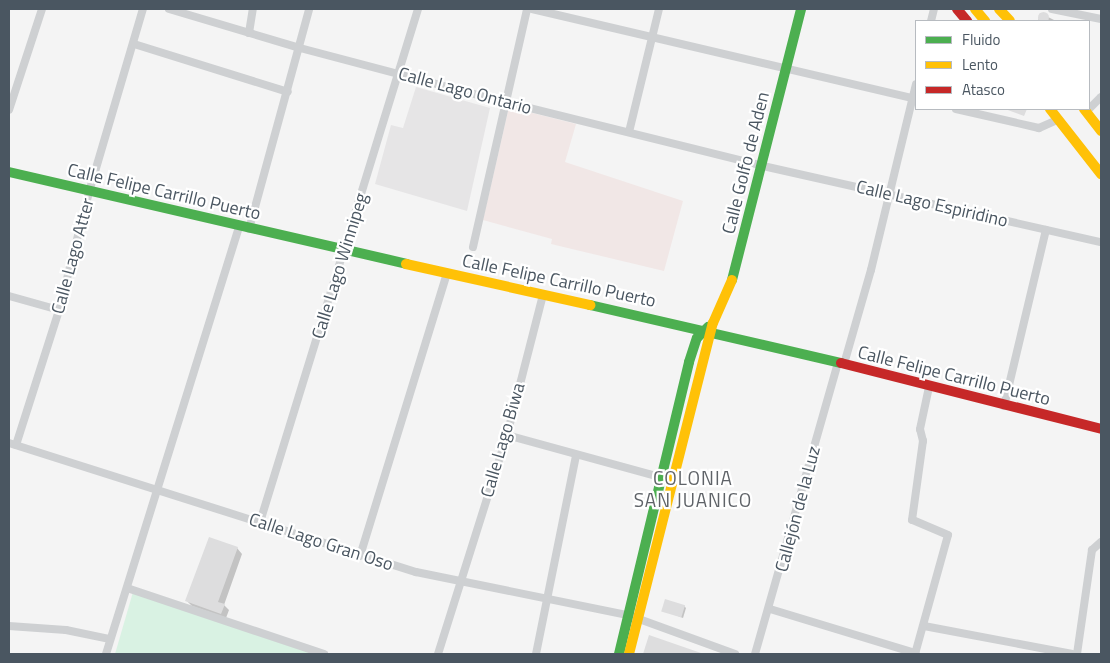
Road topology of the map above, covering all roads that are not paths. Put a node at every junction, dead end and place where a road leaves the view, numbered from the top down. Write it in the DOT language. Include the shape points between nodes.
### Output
graph roads {
  1 [pos="42,9"];
  2 [pos="143,9"];
  3 [pos="170,9"];
  4 [pos="253,9"];
  5 [pos="309,9"];
  6 [pos="418,9"];
  7 [pos="527,9"];
  8 [pos="532,9"];
  9 [pos="659,9"];
  10 [pos="801,9"];
  11 [pos="957,9"];
  12 [pos="975,9"];
  13 [pos="1052,9"];
  14 [pos="1101,19"];
  15 [pos="966,20"];
  16 [pos="984,20"];
  17 [pos="249,33"];
  18 [pos="651,38"];
  19 [pos="134,44"];
  20 [pos="300,48"];
  21 [pos="787,67"];
  22 [pos="399,74"];
  23 [pos="288,92"];
  24 [pos="1101,97"];
  25 [pos="914,99"];
  26 [pos="505,102"];
  27 [pos="9,110"];
  28 [pos="960,110"];
  29 [pos="1051,110"];
  30 [pos="1091,115"];
  31 [pos="1057,120"];
  32 [pos="1101,131"];
  33 [pos="629,132"];
  34 [pos="763,166"];
  35 [pos="9,172"];
  36 [pos="1101,174"];
  37 [pos="89,192"];
  38 [pos="890,194"];
  39 [pos="244,228"];
  40 [pos="1046,230"];
  41 [pos="1101,242"];
  42 [pos="473,247"];
  43 [pos="346,249"];
  44 [pos="448,274"];
  45 [pos="542,295"];
  46 [pos="9,296"];
  47 [pos="59,310"];
  48 [pos="710,328"];
  49 [pos="841,364"];
  50 [pos="928,387"];
  51 [pos="1004,406"];
  52 [pos="1101,429"];
  53 [pos="507,435"];
  54 [pos="12,444"];
  55 [pos="576,455"];
  56 [pos="659,477"];
  57 [pos="160,489"];
  58 [pos="260,522"];
  59 [pos="1101,542"];
  60 [pos="360,556"];
  61 [pos="460,584"];
  62 [pos="127,588"];
  63 [pos="548,600"];
  64 [pos="770,609"];
  65 [pos="633,617"];
  66 [pos="9,626"];
  67 [pos="924,626"];
  68 [pos="110,639"];
  69 [pos="106,654"];
  70 [pos="324,654"];
  71 [pos="438,654"];
  72 [pos="536,654"];
  73 [pos="619,654"];
  74 [pos="630,654"];
  75 [pos="735,654"];
  76 [pos="755,654"];
  77 [pos="915,654"];
  78 [pos="1072,654"];
  79 [pos="1077,654"];
  1 -- 27 [label="street"];
  2 -- 19 [label="street, Calle Lago Atter"];
  3 -- 17 [label="street, Calle Lago Ontario"];
  4 -- 17 [label="street"];
  5 -- 20 [label="street"];
  6 -- 22 [label="street, Calle Lago Winnipeg"];
  7 -- 26 [label="street"];
  8 -- 18 [label="street"];
  9 -- 18 [label="street"];
  10 -- 21 [label="main road, Calle Golfo de Aden"];
  11 -- 15 [label="main road"];
  12 -- 16 [label="main road"];
  13 -- 14 [label="street"];
  17 -- 20 [label="street, Calle Lago Ontario"];
  18 -- 21 [label="street"];
  18 -- 33 [label="street"];
  19 -- 23 [label="street"];
  19 -- 37 [label="street, Calle Lago Atter"];
  20 -- 22 [label="street, Calle Lago Ontario"];
  20 -- 23 [label="street"];
  21 -- 25 [label="street"];
  21 -- 34 [label="main road, Calle Golfo de Aden"];
  22 -- 26 [label="street, Calle Lago Ontario"];
  22 -- 43 [label="street, Calle Lago Winnipeg"];
  23 -- 39 [label="street"];
  24 -- 30 [label="street"];
  25 -- 38 [label="street, Callejón de la Luz"];
  26 -- 33 [label="street, Calle Lago Ontario"];
  26 -- 42 [label="street"];
  28 -- 31 [label="street" via="1039,128"];
  29 -- 31 [label="main road"];
  30 -- 32 [label="main road"];
  31 -- 36 [label="main road"];
  33 -- 34 [label="street, Calle Lago Ontario"];
  34 -- 38 [label="street, Calle Lago Espiridino"];
  34 -- 48 [label="main road, Calle Golfo de Aden" via="728,292"];
  35 -- 37 [label="main road, Calle Felipe Carrillo Puerto"];
  37 -- 39 [label="main road, Calle Felipe Carrillo Puerto"];
  37 -- 47 [label="street, Calle Lago Atter"];
  38 -- 40 [label="street, Calle Lago Espiridino"];
  38 -- 49 [label="street, Callejón de la Luz"];
  39 -- 43 [label="main road, Calle Felipe Carrillo Puerto"];
  39 -- 57 [label="street"];
  40 -- 41 [label="street, Calle Lago Espiridino"];
  40 -- 51 [label="street"];
  43 -- 44 [label="main road, Calle Felipe Carrillo Puerto"];
  43 -- 58 [label="street, Calle Lago Winnipeg"];
  44 -- 45 [label="main road, Calle Felipe Carrillo Puerto"];
  44 -- 60 [label="street"];
  45 -- 48 [label="main road, Calle Felipe Carrillo Puerto"];
  45 -- 53 [label="street, Calle Lago Biwa"];
  46 -- 47 [label="street"];
  47 -- 54 [label="street, Calle Lago Atter"];
  48 -- 49 [label="main road, Calle Felipe Carrillo Puerto"];
  48 -- 56 [label="main road" via="697,338"];
  48 -- 65 [label="main road"];
  49 -- 50 [label="main road, Calle Felipe Carrillo Puerto"];
  49 -- 64 [label="street, Callejón de la Luz"];
  50 -- 51 [label="main road, Calle Felipe Carrillo Puerto"];
  50 -- 67 [label="street" via="920,429 923,441 912,518 948,535"];
  51 -- 52 [label="main road, Calle Felipe Carrillo Puerto"];
  53 -- 55 [label="street"];
  53 -- 61 [label="street, Calle Lago Biwa"];
  54 -- 57 [label="street, Calle Lago Gran Oso"];
  55 -- 56 [label="street"];
  55 -- 63 [label="street"];
  56 -- 65 [label="main road"];
  57 -- 58 [label="street, Calle Lago Gran Oso"];
  57 -- 62 [label="street"];
  58 -- 60 [label="street, Calle Lago Gran Oso"];
  59 -- 79 [label="street" via="1092,550"];
  60 -- 61 [label="street, Calle Lago Gran Oso"];
  61 -- 63 [label="street, Calle Lago Gran Oso"];
  61 -- 71 [label="street, Calle Lago Biwa"];
  62 -- 68 [label="street"];
  62 -- 70 [label="street"];
  63 -- 65 [label="street, Calle Lago Gran Oso"];
  63 -- 72 [label="street"];
  64 -- 76 [label="street, Callejón de la Luz"];
  64 -- 77 [label="street"];
  65 -- 73 [label="main road"];
  65 -- 74 [label="main road"];
  65 -- 75 [label="street, Calle Lago Gran Oso"];
  66 -- 68 [label="street" via="66,630"];
  67 -- 77 [label="street"];
  67 -- 78 [label="street"];
  68 -- 69 [label="street"];
}
